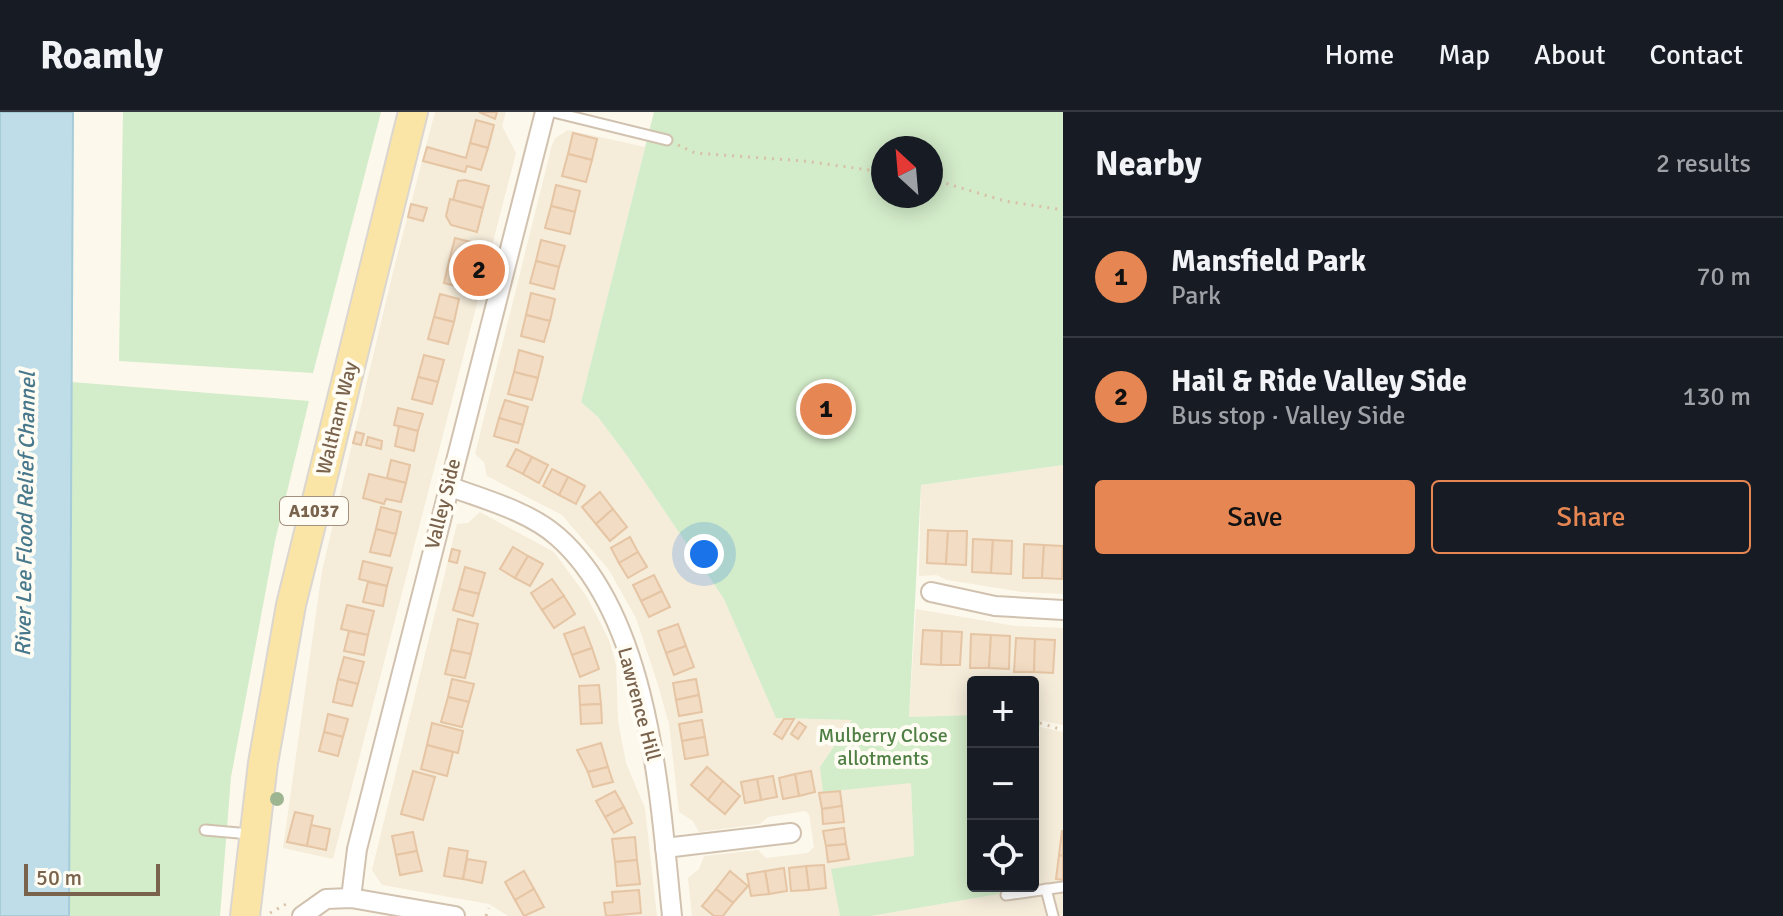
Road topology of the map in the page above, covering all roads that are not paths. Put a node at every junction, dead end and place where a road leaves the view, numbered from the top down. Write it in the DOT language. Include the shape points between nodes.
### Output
graph roads {
  1 [pos="413,112"];
  2 [pos="545,112"];
  3 [pos="553,112"];
  4 [pos="667,140"];
  5 [pos="448,486"];
  6 [pos="931,592"];
  7 [pos="1063,610"];
  8 [pos="205,830"];
  9 [pos="791,833"];
  10 [pos="255,835"];
  11 [pos="665,848"];
  12 [pos="1063,887"];
  13 [pos="1046,889"];
  14 [pos="1006,895"];
  15 [pos="351,898"];
  16 [pos="391,910"];
  17 [pos="245,916"];
  18 [pos="302,916"];
  19 [pos="455,916"];
  20 [pos="672,916"];
  21 [pos="1053,916"];
  1 -- 10 [label="main road, Waltham Way / A1037" via="291,605"];
  2 -- 5 [label="street, Valley Side"];
  3 -- 4 [label="lane"];
  5 -- 11 [label="street, Lawrence Hill" via="557,536 600,592 630,658 643,705"];
  5 -- 15 [label="street, Valley Side" via="357,849"];
  6 -- 7 [label="street" via="995,606"];
  8 -- 10 [label="lane"];
  9 -- 11 [label="street"];
  10 -- 17 [label="main road, Waltham Way / A1037"];
  11 -- 20 [label="street, Lawrence Hill"];
  12 -- 13 [label="lane"];
  13 -- 14 [label="lane"];
  13 -- 21 [label="lane"];
  15 -- 16 [label="street"];
  15 -- 18 [label="street" via="326,899"];
  16 -- 19 [label="street"];
}
